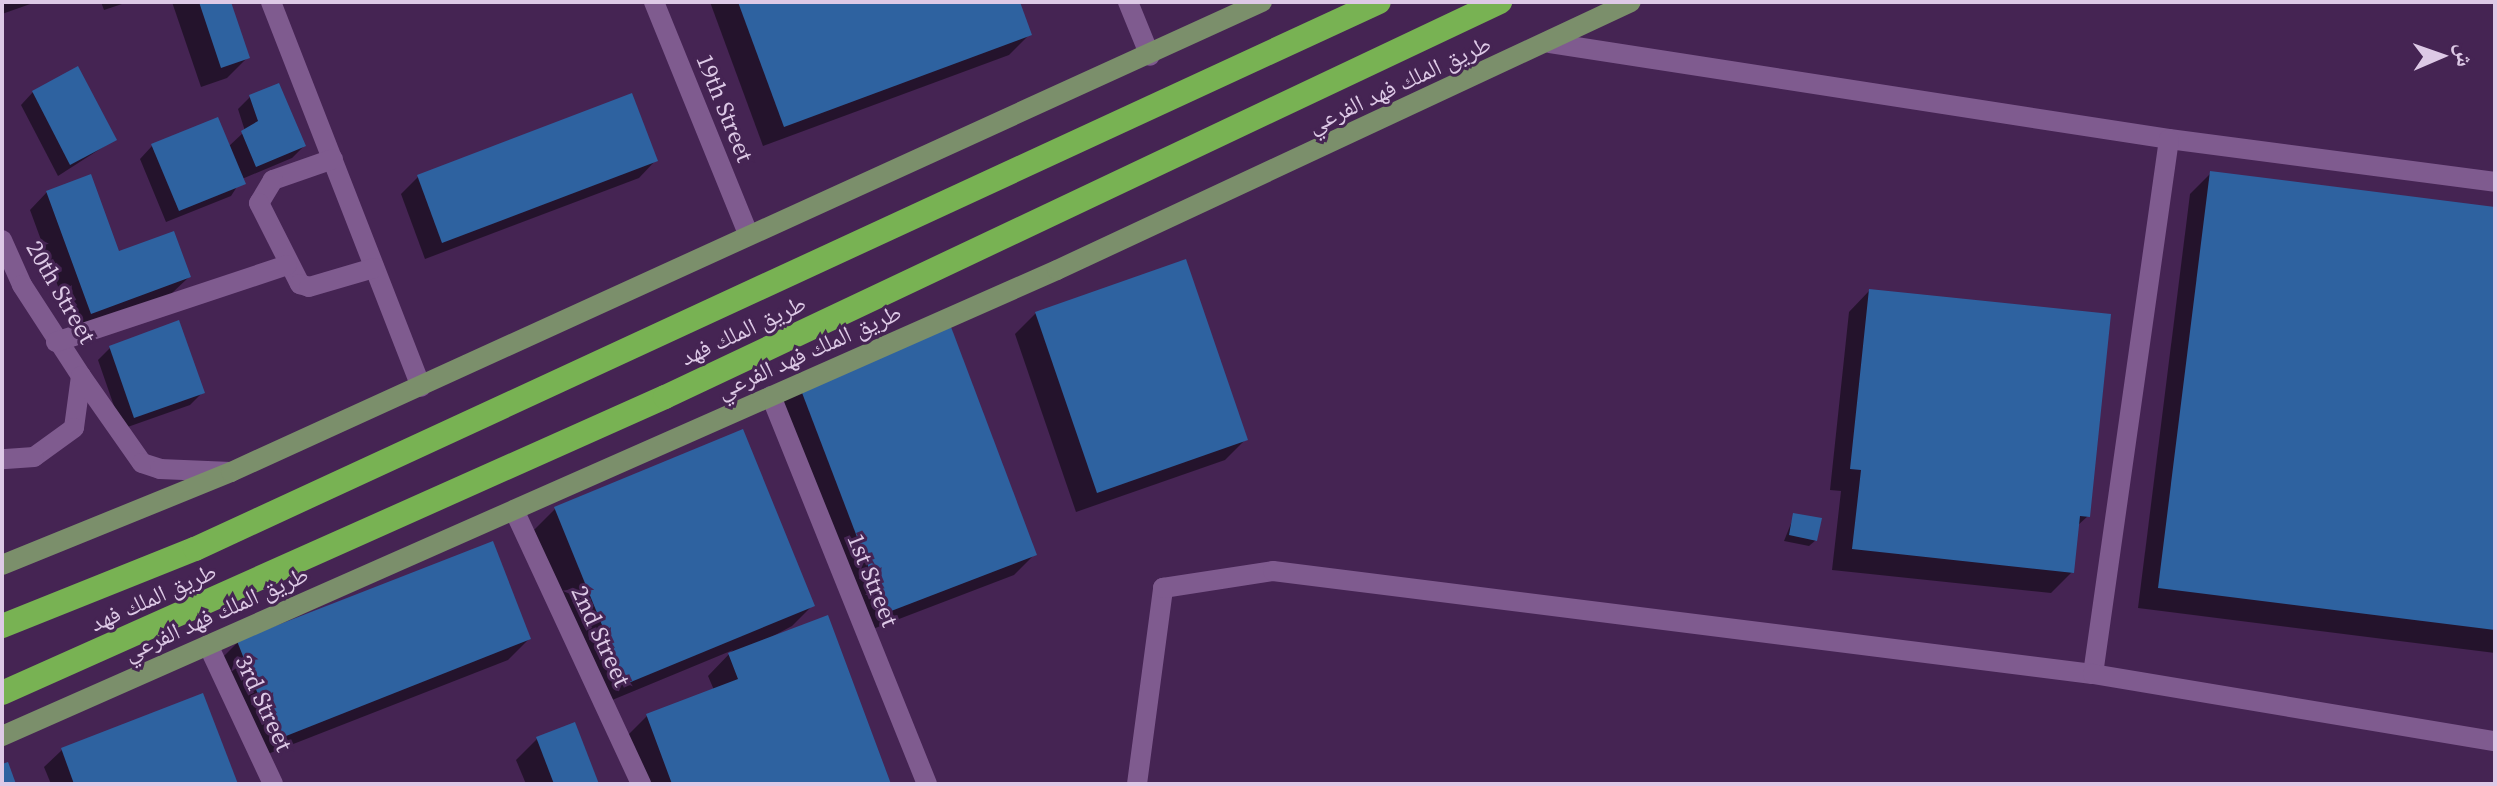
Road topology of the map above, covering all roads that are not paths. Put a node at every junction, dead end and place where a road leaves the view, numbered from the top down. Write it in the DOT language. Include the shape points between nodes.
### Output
graph roads {
  1 [pos="271,2"];
  2 [pos="654,2"];
  3 [pos="1128,2"];
  4 [pos="1262,2"];
  5 [pos="1379,2"];
  6 [pos="1500,2"];
  7 [pos="1631,2"];
  8 [pos="1550,43"];
  9 [pos="1150,56"];
  10 [pos="2169,139"];
  11 [pos="333,159"];
  12 [pos="2495,182"];
  13 [pos="748,234"];
  14 [pos="2,240"];
  15 [pos="287,265"];
  16 [pos="374,268"];
  17 [pos="56,342"];
  18 [pos="81,376"];
  19 [pos="421,387"];
  20 [pos="771,396"];
  21 [pos="2,459"];
  22 [pos="231,472"];
  23 [pos="514,510"];
  24 [pos="2,565"];
  25 [pos="2,626"];
  26 [pos="208,645"];
  27 [pos="2093,674"];
  28 [pos="2,693"];
  29 [pos="2,736"];
  30 [pos="2495,741"];
  31 [pos="1134,783"];
  32 [pos="273,784"];
  33 [pos="641,784"];
  34 [pos="927,784"];
  1 -- 11 [label="street"];
  2 -- 13 [label="street, 19th Street"];
  3 -- 9 [label="street"];
  4 -- 9 [label="main road"];
  5 -- 25 [label="highway, طريق الملك فهد" via="195,549"];
  6 -- 28 [label="highway, طريق الملك فهد" via="665,397"];
  7 -- 8 [label="main road, طريق الملك فهد الفرعي"];
  8 -- 10 [label="street"];
  8 -- 20 [label="main road, طريق الملك فهد الفرعي"];
  9 -- 13 [label="main road"];
  10 -- 12 [label="street"];
  10 -- 27 [label="street"];
  11 -- 15 [label="street" via="273,180 259,203"];
  11 -- 16 [label="street"];
  13 -- 19 [label="main road"];
  14 -- 17 [label="street, 20th Street"];
  15 -- 16 [label="street" via="300,284 309,287"];
  15 -- 17 [label="street"];
  16 -- 19 [label="street"];
  17 -- 18 [label="street, 20th Street"];
  18 -- 21 [label="street, 20th Street" via="74,428 34,457"];
  18 -- 22 [label="street" via="142,463 160,469"];
  19 -- 22 [label="main road"];
  20 -- 23 [label="main road, طريق الملك فهد الفرعي"];
  20 -- 34 [label="street, 1st Street"];
  22 -- 24 [label="main road"];
  23 -- 26 [label="main road, طريق الملك فهد الفرعي"];
  23 -- 33 [label="street, 2nd Street"];
  26 -- 29 [label="main road, طريق الملك فهد الفرعي"];
  26 -- 32 [label="street, 3rd Street"];
  27 -- 30 [label="street"];
  27 -- 31 [label="street" via="1273,571 1163,588"];
}
